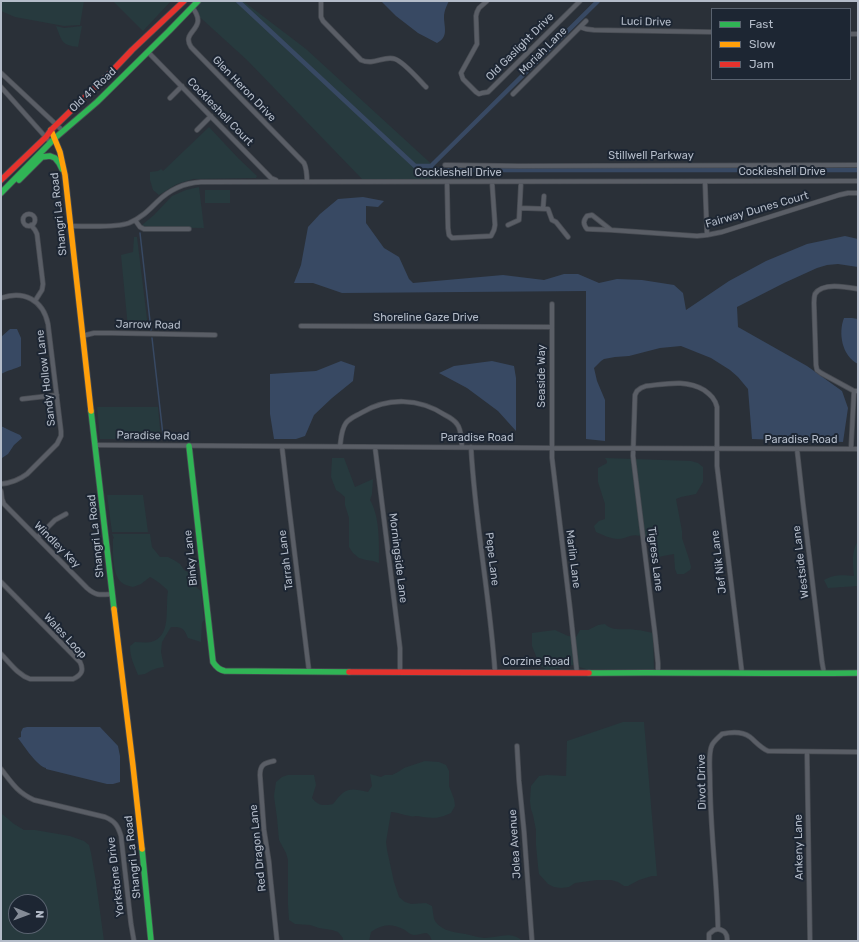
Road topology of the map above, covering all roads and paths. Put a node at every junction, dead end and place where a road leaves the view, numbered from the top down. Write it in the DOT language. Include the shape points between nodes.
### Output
graph roads {
  1 [pos="184,1"];
  2 [pos="198,1"];
  3 [pos="321,1"];
  4 [pos="487,1"];
  5 [pos="580,1"];
  6 [pos="192,7"];
  7 [pos="586,21"];
  8 [pos="580,27"];
  9 [pos="711,32"];
  10 [pos="137,46"];
  11 [pos="146,53"];
  12 [pos="1,72"];
  13 [pos="182,86"];
  14 [pos="1,87"];
  15 [pos="426,87"];
  16 [pos="513,94"];
  17 [pos="170,98"];
  18 [pos="211,116"];
  19 [pos="57,125"];
  20 [pos="51,130"];
  21 [pos="197,130"];
  22 [pos="63,131"];
  23 [pos="46,137"];
  24 [pos="55,138"];
  25 [pos="50,142"];
  26 [pos="445,165"];
  27 [pos="858,165"];
  28 [pos="65,175"];
  29 [pos="1,180"];
  30 [pos="280,181"];
  31 [pos="858,181"];
  32 [pos="307,182"];
  33 [pos="447,182"];
  34 [pos="492,182"];
  35 [pos="521,182"];
  36 [pos="705,182"];
  37 [pos="1,193"];
  38 [pos="858,193"];
  39 [pos="1,196"];
  40 [pos="544,196"];
  41 [pos="520,208"];
  42 [pos="543,209"];
  43 [pos="135,220"];
  44 [pos="31,225"];
  45 [pos="508,225"];
  46 [pos="71,226"];
  47 [pos="189,229"];
  48 [pos="611,230"];
  49 [pos="707,235"];
  50 [pos="568,237"];
  51 [pos="858,289"];
  52 [pos="1,298"];
  53 [pos="35,301"];
  54 [pos="552,304"];
  55 [pos="301,326"];
  56 [pos="552,327"];
  57 [pos="82,336"];
  58 [pos="215,336"];
  59 [pos="856,391"];
  60 [pos="57,395"];
  61 [pos="22,399"];
  62 [pos="95,445"];
  63 [pos="189,446"];
  64 [pos="282,447"];
  65 [pos="340,447"];
  66 [pos="375,447"];
  67 [pos="462,447"];
  68 [pos="471,447"];
  69 [pos="551,448"];
  70 [pos="634,448"];
  71 [pos="716,449"];
  72 [pos="797,449"];
  73 [pos="851,449"];
  74 [pos="858,449"];
  75 [pos="1,484"];
  76 [pos="1,491"];
  77 [pos="66,514"];
  78 [pos="38,537"];
  79 [pos="1,582"];
  80 [pos="112,594"];
  81 [pos="1,654"];
  82 [pos="216,668"];
  83 [pos="309,671"];
  84 [pos="400,672"];
  85 [pos="495,672"];
  86 [pos="658,672"];
  87 [pos="576,673"];
  88 [pos="742,673"];
  89 [pos="824,673"];
  90 [pos="858,673"];
  91 [pos="517,746"];
  92 [pos="807,752"];
  93 [pos="858,752"];
  94 [pos="274,761"];
  95 [pos="1,769"];
  96 [pos="718,929"];
  97 [pos="134,941"];
  98 [pos="151,941"];
  99 [pos="278,941"];
  100 [pos="532,941"];
  101 [pos="709,941"];
  102 [pos="726,941"];
  103 [pos="810,941"];
  1 -- 10 [label="street, Old 41 Road"];
  2 -- 6 [label="street, Old 41 Road"];
  3 -- 15 [label="street" via="323,21 361,60 372,62 396,59"];
  4 -- 5 [label="street, Old Gaslight Drive" via="477,12 476,44 461,73 463,80 479,94 488,92"];
  6 -- 11 [label="street, Old 41 Road"];
  6 -- 32 [label="street, Glen Heron Drive" via="198,21 190,34 189,44 304,163"];
  7 -- 8 [label="street, Moriah Lane"];
  8 -- 9 [label="street, Luci Drive" via="594,30"];
  8 -- 16 [label="street, Moriah Lane"];
  10 -- 11 [label="street"];
  10 -- 19 [label="street, Old 41 Road"];
  11 -- 13 [label="street, Cockleshell Court"];
  11 -- 22 [label="street, Old 41 Road" via="97,102"];
  12 -- 19 [label="street"];
  13 -- 17 [label="street"];
  13 -- 18 [label="street, Cockleshell Court"];
  14 -- 23 [label="street"];
  18 -- 21 [label="street"];
  18 -- 30 [label="street, Cockleshell Court" via="272,178"];
  19 -- 20 [label="street, Old 41 Road"];
  19 -- 22 [label="street"];
  20 -- 23 [label="street, Old 41 Road"];
  20 -- 24 [label="street, Shangri La Road"];
  22 -- 24 [label="street, Old 41 Road"];
  23 -- 25 [label="street"];
  23 -- 29 [label="street, Old 41 Road"];
  24 -- 25 [label="street, Old 41 Road"];
  24 -- 28 [label="street, Shangri La Road"];
  25 -- 37 [label="street, Old 41 Road"];
  26 -- 27 [label="street, Stillwell Parkway"];
  28 -- 39 [label="street" via="56,159 50,156 42,157"];
  28 -- 46 [label="street, Shangri La Road"];
  30 -- 32 [label="street, Cockleshell Drive"];
  30 -- 43 [label="street, Cockleshell Drive" via="190,183 168,193"];
  31 -- 36 [label="street, Cockleshell Drive"];
  32 -- 33 [label="street, Cockleshell Drive"];
  33 -- 34 [label="street, Cockleshell Drive"];
  33 -- 34 [label="street" via="448,228 452,238 491,236 495,225"];
  34 -- 35 [label="street, Cockleshell Drive"];
  35 -- 36 [label="street, Cockleshell Drive"];
  35 -- 41 [label="street"];
  36 -- 49 [label="street"];
  38 -- 49 [label="street, Fairway Dunes Court" via="839,195"];
  40 -- 42 [label="street"];
  41 -- 42 [label="street"];
  41 -- 45 [label="street" via="519,220"];
  42 -- 50 [label="street" via="548,209 552,220"];
  43 -- 46 [label="street, Cockleshell Drive" via="121,225"];
  43 -- 47 [label="street" via="144,229"];
  44 -- 53 [label="street" via="37,234 43,284"];
  46 -- 57 [label="street, Shangri La Road"];
  48 -- 48 [label="street, Fairway Dunes Court" via="587,229 583,220 586,216 592,215"];
  48 -- 49 [label="street, Fairway Dunes Court"];
  51 -- 59 [label="street" via="833,286 819,290 814,299 817,370"];
  52 -- 53 [label="street" via="20,295"];
  53 -- 60 [label="street, Sandy Hollow Lane" via="43,310 48,324"];
  54 -- 56 [label="street, Seaside Way"];
  55 -- 56 [label="street, Shoreline Gaze Drive"];
  56 -- 69 [label="street, Seaside Way"];
  57 -- 58 [label="street, Jarrow Road" via="94,333"];
  57 -- 62 [label="street, Shangri La Road"];
  59 -- 73 [label="street"];
  60 -- 61 [label="street"];
  60 -- 75 [label="street, Sandy Hollow Lane" via="61,431 57,444 23,477"];
  62 -- 63 [label="street, Paradise Road"];
  62 -- 80 [label="street, Shangri La Road"];
  63 -- 64 [label="street, Paradise Road"];
  63 -- 82 [label="street, Binky Lane" via="213,662"];
  64 -- 65 [label="street, Paradise Road"];
  64 -- 83 [label="street, Tarrah Lane"];
  65 -- 66 [label="street, Paradise Road"];
  65 -- 67 [label="street" via="343,430 348,421 374,406 398,402 428,406 454,420 460,428"];
  66 -- 67 [label="street, Paradise Road"];
  66 -- 84 [label="street, Morningside Lane" via="400,648"];
  67 -- 68 [label="street, Paradise Road"];
  68 -- 69 [label="street, Paradise Road"];
  68 -- 85 [label="street, Pepe Lane"];
  69 -- 70 [label="street, Paradise Road"];
  69 -- 87 [label="street, Marlin Lane"];
  70 -- 71 [label="street, Paradise Road"];
  70 -- 71 [label="street, Tigress Lane" via="634,401 637,391 646,386 682,383 697,386 714,398 717,412"];
  70 -- 86 [label="street, Tigress Lane" via="656,634"];
  71 -- 72 [label="street, Paradise Road"];
  71 -- 88 [label="street, Jef Nik Lane"];
  72 -- 73 [label="street, Paradise Road"];
  72 -- 89 [label="street, Westside Lane"];
  73 -- 74 [label="street, Paradise Road"];
  76 -- 78 [label="street, Windley Key" via="4,504"];
  77 -- 78 [label="street" via="55,520"];
  78 -- 80 [label="street, Windley Key" via="90,591 100,595"];
  79 -- 81 [label="street, Wales Loop" via="80,662 81,672 73,679 25,677"];
  80 -- 98 [label="street, Shangri La Road"];
  82 -- 83 [label="street, Corzine Road" via="225,671"];
  83 -- 84 [label="street, Corzine Road"];
  84 -- 85 [label="street, Corzine Road"];
  85 -- 87 [label="street, Corzine Road"];
  86 -- 87 [label="street, Corzine Road"];
  86 -- 88 [label="street, Corzine Road"];
  88 -- 89 [label="street, Corzine Road"];
  89 -- 90 [label="street, Corzine Road"];
  91 -- 100 [label="street, Jolea Avenue"];
  92 -- 93 [label="street, Divot Drive"];
  92 -- 96 [label="street, Divot Drive" via="768,751 749,736 737,732 722,734 712,744 710,795"];
  92 -- 103 [label="street, Ankeny Lane"];
  94 -- 99 [label="street, Red Dragon Lane" via="265,763 260,769 260,775"];
  95 -- 97 [label="street, Yorkstone Drive" via="16,788 34,800 105,817 116,823 121,836"];
  96 -- 101 [label="street" via="709,934"];
  96 -- 102 [label="street" via="726,934"];
}
